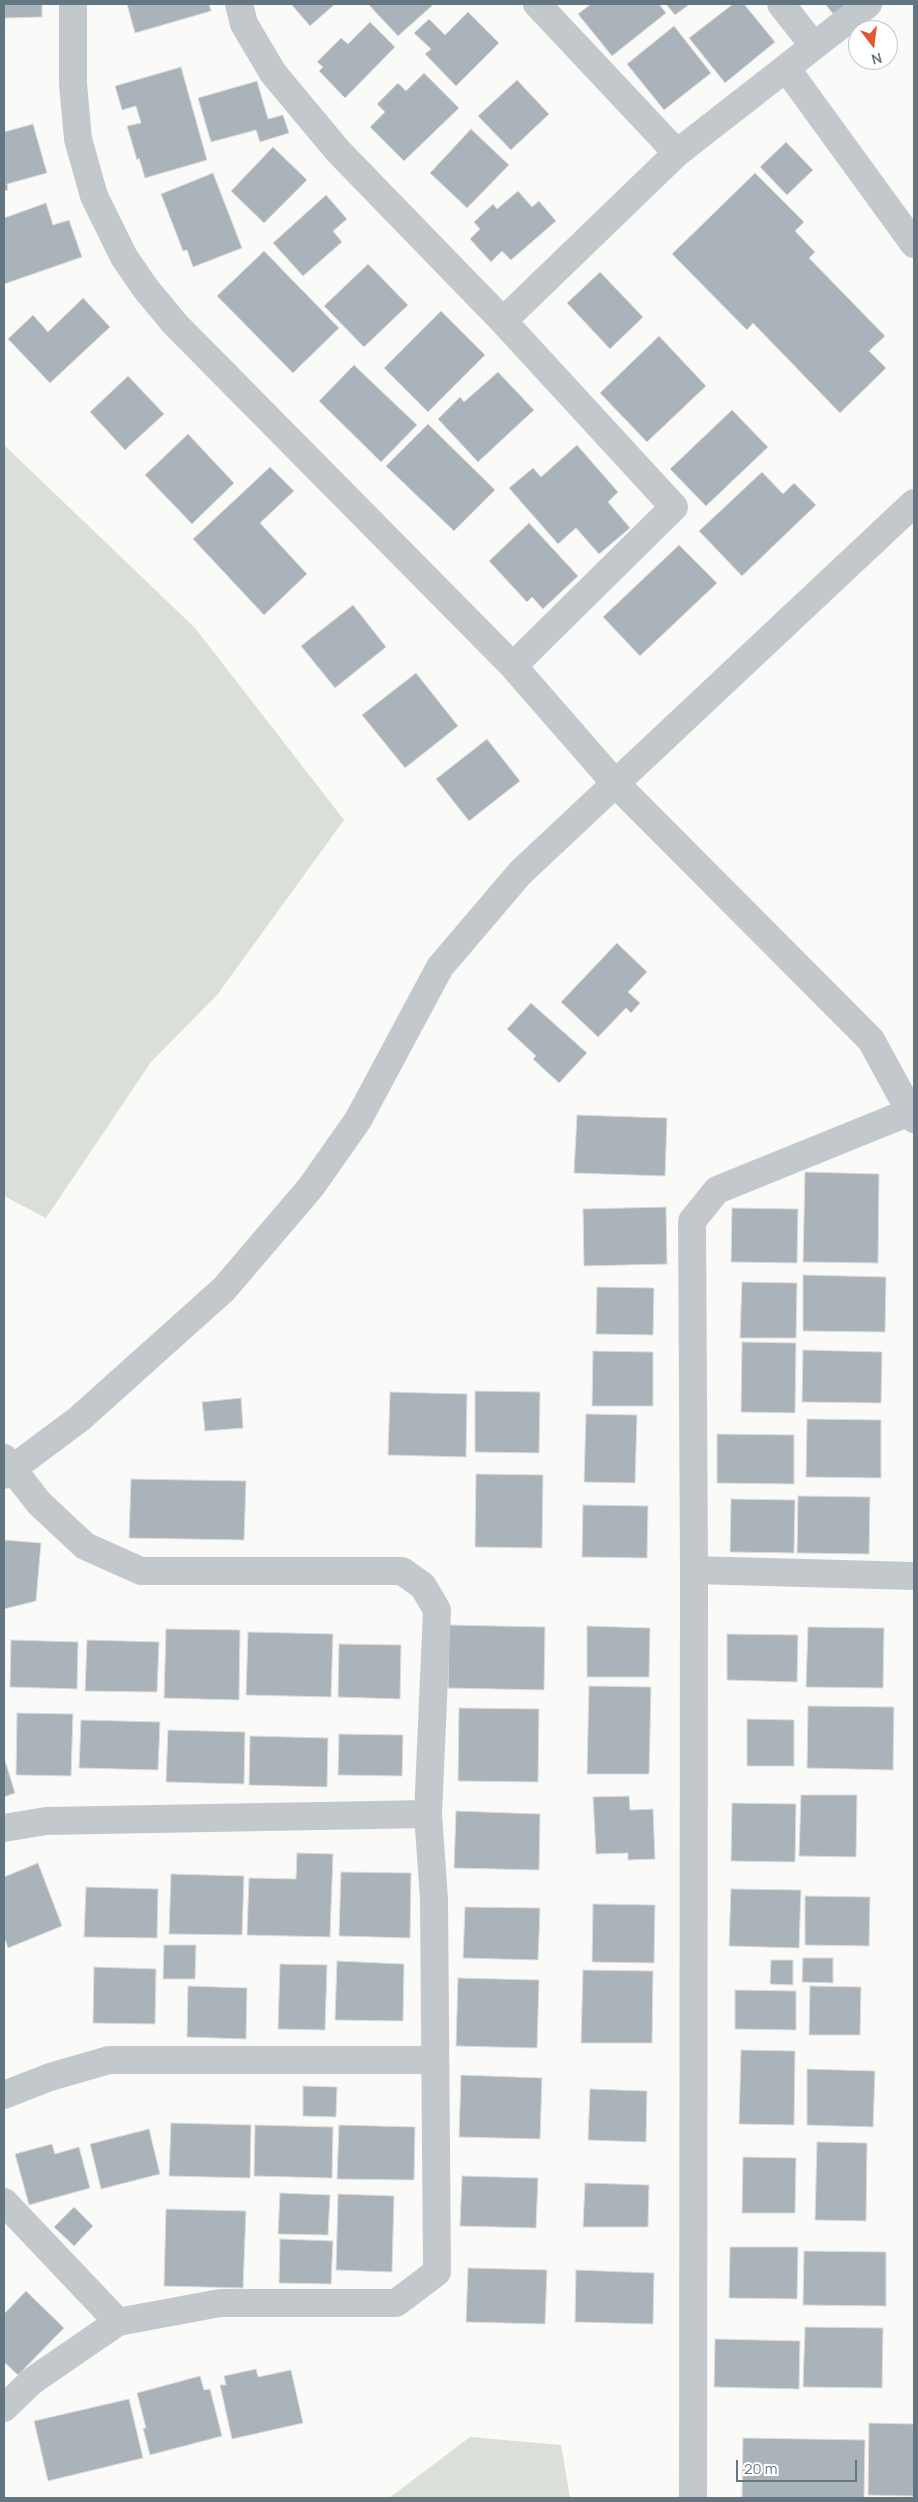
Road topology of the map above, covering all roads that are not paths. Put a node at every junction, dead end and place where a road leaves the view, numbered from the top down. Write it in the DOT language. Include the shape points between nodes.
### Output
graph roads {
  1 [pos="73,4"];
  2 [pos="239,4"];
  3 [pos="537,4"];
  4 [pos="781,4"];
  5 [pos="868,4"];
  6 [pos="814,46"];
  7 [pos="786,68"];
  8 [pos="678,153"];
  9 [pos="914,244"];
  10 [pos="503,321"];
  11 [pos="914,503"];
  12 [pos="513,666"];
  13 [pos="616,783"];
  14 [pos="913,1115"];
  15 [pos="6,1467"];
  16 [pos="694,1570"];
  17 [pos="914,1576"];
  18 [pos="428,1814"];
  19 [pos="4,1828"];
  20 [pos="435,2060"];
  21 [pos="4,2095"];
  22 [pos="4,2202"];
  23 [pos="118,2322"];
  24 [pos="4,2408"];
  25 [pos="693,2498"];
  1 -- 12 [label="street" via="73,84 78,139 94,196 124,257 174,324"];
  2 -- 10 [label="street" via="244,24 279,80 338,151"];
  3 -- 8 [label="street"];
  4 -- 6 [label="street"];
  5 -- 6 [label="street"];
  6 -- 7 [label="street"];
  7 -- 8 [label="street"];
  7 -- 9 [label="street"];
  8 -- 10 [label="street"];
  10 -- 12 [label="street" via="674,507"];
  11 -- 13 [label="street"];
  12 -- 13 [label="street"];
  13 -- 14 [label="street" via="871,1040"];
  13 -- 15 [label="street" via="520,873 440,967 358,1120 311,1188 224,1289 79,1419"];
  14 -- 16 [label="street" via="717,1190 692,1222"];
  15 -- 18 [label="street" via="38,1503 85,1546 141,1571 402,1571 423,1586 437,1610"];
  16 -- 17 [label="street"];
  16 -- 25 [label="street"];
  18 -- 19 [label="street" via="46,1821"];
  18 -- 20 [label="street" via="434,1899"];
  20 -- 21 [label="street" via="109,2060 50,2077"];
  20 -- 23 [label="street" via="437,2272 396,2303 220,2303"];
  22 -- 23 [label="street"];
  23 -- 24 [label="street" via="32,2381"];
}
